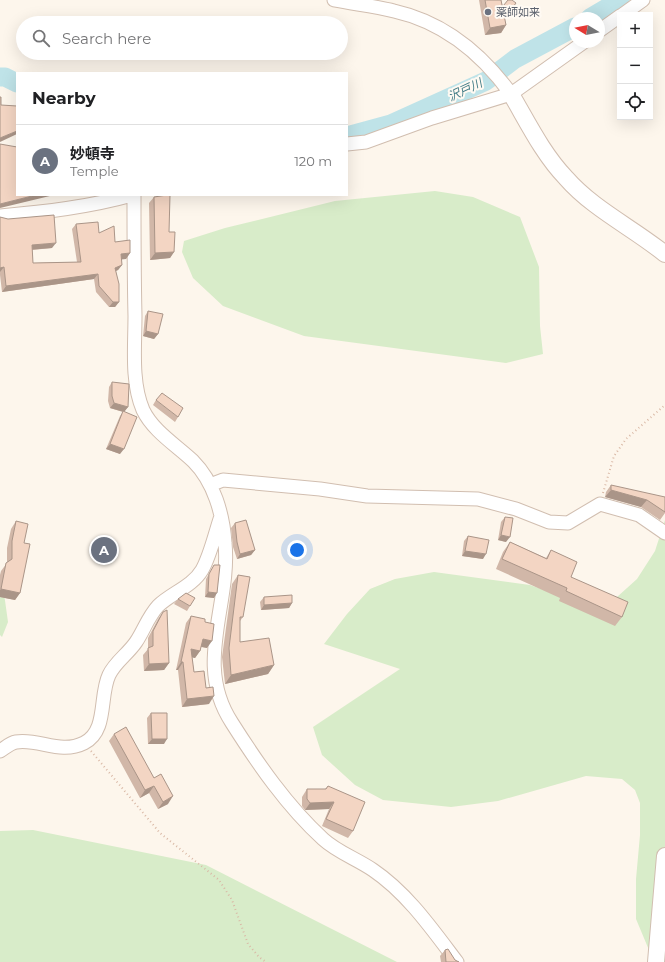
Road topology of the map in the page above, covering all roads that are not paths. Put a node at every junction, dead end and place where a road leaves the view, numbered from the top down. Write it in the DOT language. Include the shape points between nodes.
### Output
graph roads {
  1 [pos="334,0"];
  2 [pos="643,0"];
  3 [pos="626,12"];
  4 [pos="617,19"];
  5 [pos="605,27"];
  6 [pos="574,48"];
  7 [pos="508,90"];
  8 [pos="348,144"];
  9 [pos="129,196"];
  10 [pos="133,196"];
  11 [pos="0,216"];
  12 [pos="665,254"];
  13 [pos="210,485"];
  14 [pos="221,518"];
  15 [pos="665,533"];
  16 [pos="0,751"];
  17 [pos="665,856"];
  18 [pos="457,962"];
  19 [pos="656,962"];
  1 -- 7 [label="street" via="395,11 431,23 450,33 491,68"];
  2 -- 3 [label="street"];
  4 -- 5 [label="street"];
  6 -- 7 [label="street"];
  7 -- 8 [label="street" via="366,142"];
  7 -- 12 [label="street" via="547,155 566,179 589,199"];
  9 -- 11 [label="street" via="59,210"];
  10 -- 13 [label="street" via="136,385 139,398 144,412 152,423 194,463"];
  13 -- 14 [label="street"];
  13 -- 15 [label="street" via="223,480 367,496 478,499 516,509 550,522 568,523 600,504 639,515"];
  14 -- 16 [label="street" via="202,570 189,584 159,605 148,618 135,643 109,675 104,689 99,725 94,736 70,748 56,748 33,742 14,742"];
  14 -- 18 [label="street" via="226,544 213,656 216,689 230,720 288,803 338,850 373,870 404,896"];
  17 -- 19 [label="street"];
}
